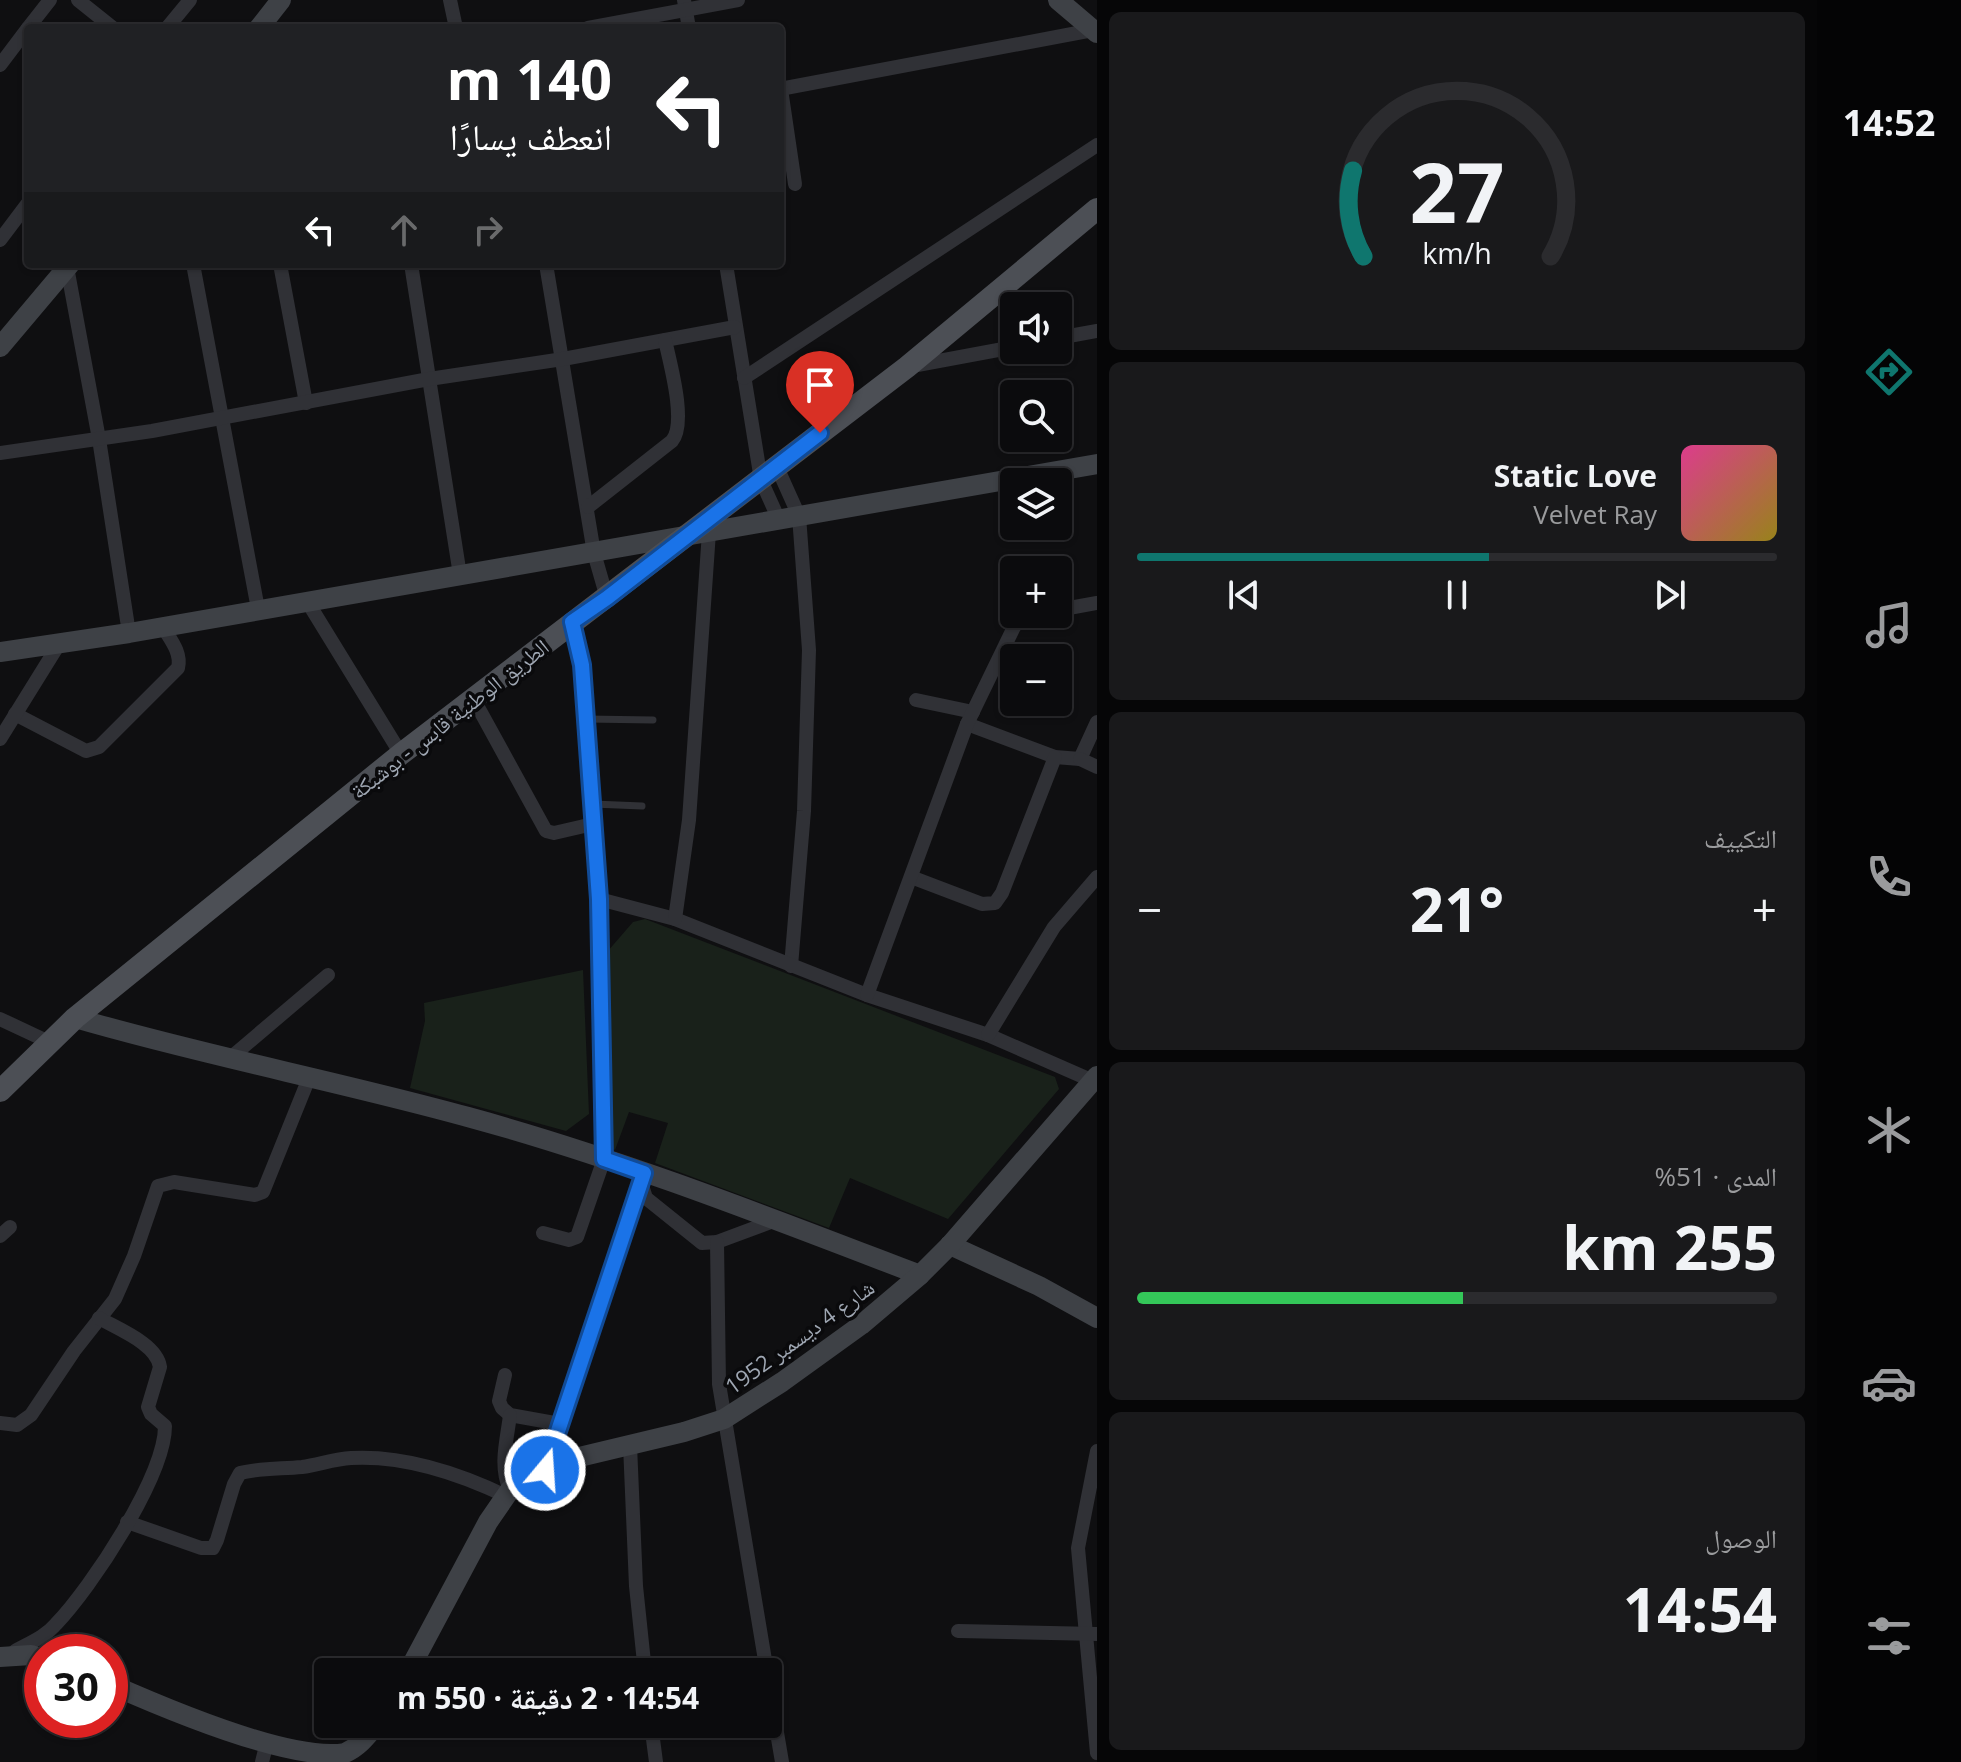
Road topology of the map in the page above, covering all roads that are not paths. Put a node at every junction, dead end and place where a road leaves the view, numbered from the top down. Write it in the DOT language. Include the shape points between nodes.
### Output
graph roads {
  1 [pos="50,0"];
  2 [pos="78,0"];
  3 [pos="190,0"];
  4 [pos="450,0"];
  5 [pos="738,0"];
  6 [pos="1058,0"];
  7 [pos="285,1"];
  8 [pos="685,5"];
  9 [pos="31,24"];
  10 [pos="108,24"];
  11 [pos="170,24"];
  12 [pos="263,24"];
  13 [pos="455,24"];
  14 [pos="605,24"];
  15 [pos="1095,31"];
  16 [pos="24,33"];
  17 [pos="0,65"];
  18 [pos="784,88"];
  19 [pos="784,109"];
  20 [pos="1097,145"];
  21 [pos="795,184"];
  22 [pos="24,207"];
  23 [pos="1097,209"];
  24 [pos="3,230"];
  25 [pos="67,268"];
  26 [pos="69,268"];
  27 [pos="194,268"];
  28 [pos="281,268"];
  29 [pos="412,268"];
  30 [pos="547,268"];
  31 [pos="727,268"];
  32 [pos="735,327"];
  33 [pos="1097,331"];
  34 [pos="1072,335"];
  35 [pos="665,340"];
  36 [pos="0,347"];
  37 [pos="1000,350"];
  38 [pos="563,359"];
  39 [pos="907,367"];
  40 [pos="744,378"];
  41 [pos="429,379"];
  42 [pos="306,403"];
  43 [pos="222,418"];
  44 [pos="99,439"];
  45 [pos="0,453"];
  46 [pos="1097,464"];
  47 [pos="769,474"];
  48 [pos="588,507"];
  49 [pos="789,518"];
  50 [pos="709,532"];
  51 [pos="684,537"];
  52 [pos="594,553"];
  53 [pos="460,575"];
  54 [pos="607,598"];
  55 [pos="307,601"];
  56 [pos="1097,603"];
  57 [pos="1072,607"];
  58 [pos="258,609"];
  59 [pos="572,622"];
  60 [pos="163,627"];
  61 [pos="1014,628"];
  62 [pos="129,633"];
  63 [pos="59,644"];
  64 [pos="0,652"];
  65 [pos="473,698"];
  66 [pos="916,700"];
  67 [pos="15,714"];
  68 [pos="970,718"];
  69 [pos="586,719"];
  70 [pos="653,720"];
  71 [pos="1097,722"];
  72 [pos="0,739"];
  73 [pos="401,754"];
  74 [pos="1055,757"];
  75 [pos="1080,759"];
  76 [pos="1097,767"];
  77 [pos="592,804"];
  78 [pos="642,806"];
  79 [pos="593,824"];
  80 [pos="911,877"];
  81 [pos="1097,877"];
  82 [pos="599,899"];
  83 [pos="627,905"];
  84 [pos="675,919"];
  85 [pos="599,922"];
  86 [pos="791,966"];
  87 [pos="328,975"];
  88 [pos="867,995"];
  89 [pos="75,1018"];
  90 [pos="0,1019"];
  91 [pos="988,1035"];
  92 [pos="49,1042"];
  93 [pos="229,1059"];
  94 [pos="309,1078"];
  95 [pos="1095,1078"];
  96 [pos="0,1091"];
  97 [pos="604,1159"];
  98 [pos="642,1178"];
  99 [pos="776,1220"];
  100 [pos="543,1233"];
  101 [pos="717,1242"];
  102 [pos="950,1245"];
  103 [pos="920,1275"];
  104 [pos="99,1318"];
  105 [pos="1097,1318"];
  106 [pos="505,1375"];
  107 [pos="510,1415"];
  108 [pos="724,1419"];
  109 [pos="0,1423"];
  110 [pos="560,1424"];
  111 [pos="630,1445"];
  112 [pos="1097,1451"];
  113 [pos="545,1470"];
  114 [pos="508,1493"];
  115 [pos="127,1522"];
  116 [pos="958,1631"];
  117 [pos="1091,1633"];
  118 [pos="17,1654"];
  119 [pos="416,1658"];
  120 [pos="644,1658"];
  121 [pos="765,1658"];
  122 [pos="128,1692"];
  123 [pos="365,1738"];
  124 [pos="653,1738"];
  125 [pos="776,1738"];
  126 [pos="1097,1753"];
  127 [pos="264,1756"];
  128 [pos="779,1761"];
  129 [pos="656,1762"];
  1 -- 9 [label="street"];
  2 -- 10 [label="street"];
  3 -- 11 [label="street"];
  4 -- 13 [label="street"];
  5 -- 8 [label="street"];
  6 -- 15 [label="street"];
  7 -- 12 [label="street"];
  8 -- 14 [label="street"];
  15 -- 18 [label="street"];
  16 -- 17 [label="street"];
  19 -- 21 [label="street"];
  20 -- 40 [label="street"];
  22 -- 24 [label="street"];
  23 -- 39 [label="main road, الطريق الوطنية قابس - بوشبكة"];
  25 -- 36 [label="street"];
  26 -- 44 [label="street"];
  27 -- 43 [label="street"];
  28 -- 42 [label="street"];
  29 -- 41 [label="street"];
  30 -- 38 [label="street"];
  31 -- 32 [label="street"];
  32 -- 35 [label="street"];
  32 -- 40 [label="street"];
  33 -- 34 [label="street"];
  35 -- 38 [label="street"];
  35 -- 48 [label="street" via="677,435"];
  37 -- 39 [label="street"];
  38 -- 41 [label="street"];
  38 -- 48 [label="street"];
  39 -- 47 [label="main road, الطريق الوطنية قابس - بوشبكة"];
  40 -- 47 [label="street"];
  41 -- 42 [label="street"];
  41 -- 53 [label="street"];
  42 -- 43 [label="street"];
  43 -- 44 [label="street"];
  43 -- 58 [label="street"];
  44 -- 45 [label="street"];
  44 -- 62 [label="street"];
  46 -- 49 [label="street"];
  47 -- 49 [label="street"];
  47 -- 51 [label="main road, الطريق الوطنية قابس - بوشبكة"];
  48 -- 52 [label="street"];
  49 -- 50 [label="street"];
  49 -- 86 [label="street" via="809,650 804,811"];
  50 -- 51 [label="street"];
  50 -- 84 [label="street" via="689,820"];
  51 -- 52 [label="street"];
  51 -- 54 [label="main road, الطريق الوطنية قابس - بوشبكة"];
  52 -- 53 [label="street"];
  52 -- 54 [label="street"];
  53 -- 55 [label="street"];
  54 -- 59 [label="main road, الطريق الوطنية قابس - بوشبكة"];
  55 -- 58 [label="street"];
  55 -- 73 [label="street"];
  56 -- 57 [label="street"];
  58 -- 60 [label="street"];
  59 -- 65 [label="main road, الطريق الوطنية قابس - بوشبكة"];
  59 -- 69 [label="street"];
  60 -- 62 [label="street"];
  60 -- 67 [label="street" via="180,659 178,668 99,747 86,751"];
  61 -- 68 [label="street"];
  62 -- 63 [label="street"];
  63 -- 64 [label="street"];
  63 -- 67 [label="street"];
  65 -- 73 [label="main road, الطريق الوطنية قابس - بوشبكة"];
  65 -- 79 [label="street" via="546,831"];
  66 -- 68 [label="street"];
  67 -- 72 [label="street"];
  68 -- 74 [label="street"];
  68 -- 80 [label="street"];
  69 -- 70 [label="lane"];
  69 -- 77 [label="street"];
  71 -- 75 [label="street"];
  73 -- 89 [label="main road, الطريق الوطنية قابس - بوشبكة"];
  74 -- 75 [label="street"];
  74 -- 80 [label="street" via="995,903 982,904"];
  75 -- 76 [label="street"];
  77 -- 78 [label="lane"];
  77 -- 79 [label="street"];
  79 -- 82 [label="street"];
  80 -- 88 [label="street"];
  81 -- 91 [label="street" via="1054,927"];
  82 -- 83 [label="street"];
  82 -- 85 [label="street"];
  83 -- 84 [label="street"];
  83 -- 85 [label="street"];
  84 -- 86 [label="street"];
  85 -- 97 [label="street"];
  86 -- 88 [label="street"];
  87 -- 93 [label="street"];
  88 -- 91 [label="street"];
  89 -- 92 [label="main road, الطريق الوطنية قابس - بوشبكة"];
  89 -- 93 [label="street"];
  90 -- 92 [label="street"];
  91 -- 95 [label="street"];
  92 -- 96 [label="main road, الطريق الوطنية قابس - بوشبكة"];
  93 -- 94 [label="street"];
  94 -- 97 [label="street" via="470,1117"];
  94 -- 104 [label="street" via="261,1194 174,1182 158,1186 126,1277"];
  95 -- 102 [label="street, شارع 4 ديسمبر 1952"];
  97 -- 98 [label="street"];
  97 -- 100 [label="street" via="577,1237"];
  98 -- 99 [label="street"];
  98 -- 101 [label="street" via="653,1204 702,1243"];
  98 -- 110 [label="street"];
  99 -- 101 [label="street"];
  99 -- 103 [label="street"];
  101 -- 108 [label="street"];
  102 -- 103 [label="street, شارع 4 ديسمبر 1952"];
  102 -- 105 [label="street"];
  103 -- 108 [label="street, شارع 4 ديسمبر 1952" via="861,1325"];
  104 -- 109 [label="street" via="31,1415 17,1425"];
  104 -- 115 [label="street" via="160,1361 148,1407 165,1433"];
  106 -- 107 [label="street" via="499,1401"];
  107 -- 110 [label="street"];
  107 -- 114 [label="street" via="504,1461"];
  108 -- 111 [label="street, شارع 4 ديسمبر 1952"];
  108 -- 121 [label="street"];
  110 -- 113 [label="street"];
  111 -- 113 [label="street, شارع 4 ديسمبر 1952"];
  111 -- 120 [label="street"];
  112 -- 117 [label="street" via="1078,1548"];
  113 -- 114 [label="street, شارع 4 ديسمبر 1952"];
  114 -- 115 [label="street" via="427,1466 348,1458 240,1473 213,1548"];
  114 -- 119 [label="street, شارع 4 ديسمبر 1952"];
  115 -- 118 [label="street" via="104,1564 55,1626"];
  116 -- 117 [label="street"];
  117 -- 126 [label="street"];
  122 -- 127 [label="street"];
  123 -- 127 [label="street" via="342,1754"];
  124 -- 129 [label="street"];
  125 -- 128 [label="street"];
}
